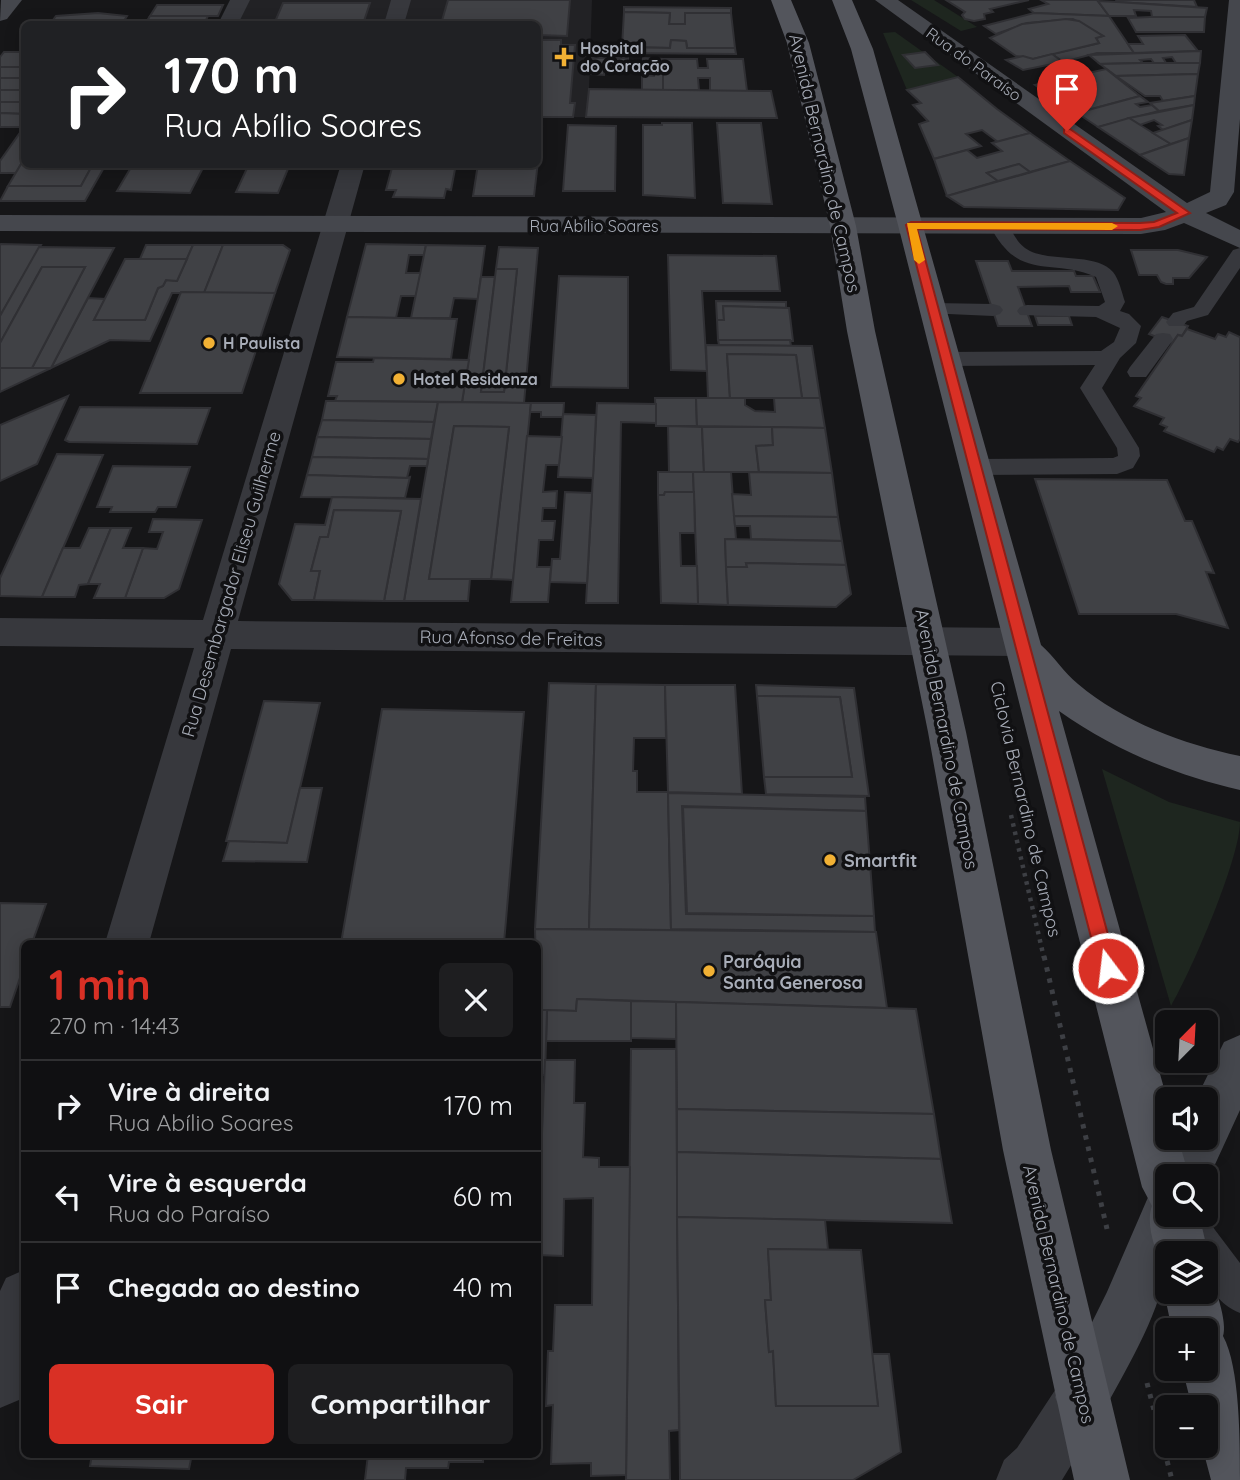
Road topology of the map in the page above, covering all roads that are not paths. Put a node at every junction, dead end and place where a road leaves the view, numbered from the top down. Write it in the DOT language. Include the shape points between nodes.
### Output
graph roads {
  1 [pos="12,0"];
  2 [pos="240,0"];
  3 [pos="401,0"];
  4 [pos="782,0"];
  5 [pos="842,0"];
  6 [pos="885,0"];
  7 [pos="1239,0"];
  8 [pos="0,15"];
  9 [pos="230,21"];
  10 [pos="395,21"];
  11 [pos="1236,81"];
  12 [pos="352,168"];
  13 [pos="1185,213"];
  14 [pos="0,223"];
  15 [pos="336,225"];
  16 [pos="911,225"];
  17 [pos="843,226"];
  18 [pos="999,226"];
  19 [pos="1240,240"];
  20 [pos="1240,254"];
  21 [pos="933,309"];
  22 [pos="993,310"];
  23 [pos="1027,310"];
  24 [pos="1104,311"];
  25 [pos="1112,355"];
  26 [pos="946,359"];
  27 [pos="1138,372"];
  28 [pos="975,467"];
  29 [pos="0,632"];
  30 [pos="216,635"];
  31 [pos="1022,642"];
  32 [pos="928,643"];
  33 [pos="1240,773"];
  34 [pos="128,940"];
  35 [pos="1240,1058"];
  36 [pos="1218,1105"];
  37 [pos="1161,1164"];
  38 [pos="1161,1227"];
  39 [pos="1190,1227"];
  40 [pos="1240,1294"];
  41 [pos="21,1307"];
  42 [pos="0,1381"];
  43 [pos="1213,1381"];
  44 [pos="1082,1397"];
  45 [pos="1024,1480"];
  46 [pos="1102,1480"];
  47 [pos="1239,1480"];
  1 -- 8 [label="main road"];
  2 -- 9 [label="street"];
  3 -- 10 [label="street"];
  4 -- 17 [label="main road, Avenida Bernardino de Campos" via="798,43"];
  5 -- 16 [label="main road" via="862,49"];
  6 -- 13 [label="main road, Rua do Paraíso"];
  7 -- 11 [label="main road"];
  11 -- 13 [label="main road, Rua Abílio Soares" via="1222,192 1217,200"];
  12 -- 15 [label="street, Rua Desembargador Eliseu Guilherme"];
  13 -- 18 [label="main road, Rua Abílio Soares" via="1156,225"];
  13 -- 19 [label="main road, Rua do Paraíso"];
  14 -- 15 [label="main road, Rua Abílio Soares"];
  15 -- 17 [label="main road, Rua Abílio Soares"];
  15 -- 30 [label="street, Rua Desembargador Eliseu Guilherme"];
  16 -- 17 [label="main road, Rua Abílio Soares"];
  16 -- 18 [label="main road, Rua Abílio Soares"];
  16 -- 21 [label="main road"];
  17 -- 32 [label="main road, Avenida Bernardino de Campos"];
  18 -- 24 [label="lane" via="1012,250 1023,257 1078,263 1105,274 1115,302"];
  20 -- 27 [label="lane" via="1201,311 1180,317"];
  21 -- 22 [label="lane"];
  21 -- 26 [label="main road"];
  23 -- 24 [label="lane"];
  24 -- 25 [label="lane" via="1131,326"];
  25 -- 26 [label="lane"];
  25 -- 28 [label="lane" via="1091,388 1128,448 1125,462 1117,466"];
  26 -- 28 [label="main road"];
  28 -- 31 [label="main road"];
  29 -- 30 [label="street, Rua Afonso de Freitas"];
  30 -- 32 [label="street, Rua Afonso de Freitas"];
  30 -- 34 [label="street, Rua Desembargador Eliseu Guilherme"];
  31 -- 32 [label="street, Rua Afonso de Freitas"];
  31 -- 33 [label="main road" via="1050,682 1103,721 1164,750"];
  31 -- 37 [label="main road"];
  32 -- 44 [label="main road, Avenida Bernardino de Campos" via="1027,1150"];
  35 -- 36 [label="main road"];
  38 -- 44 [label="main road" via="1126,1311"];
  39 -- 40 [label="lane"];
  41 -- 42 [label="street"];
  43 -- 47 [label="main road"];
  44 -- 45 [label="street" via="1037,1468"];
  44 -- 46 [label="main road, Avenida Bernardino de Campos"];
}
